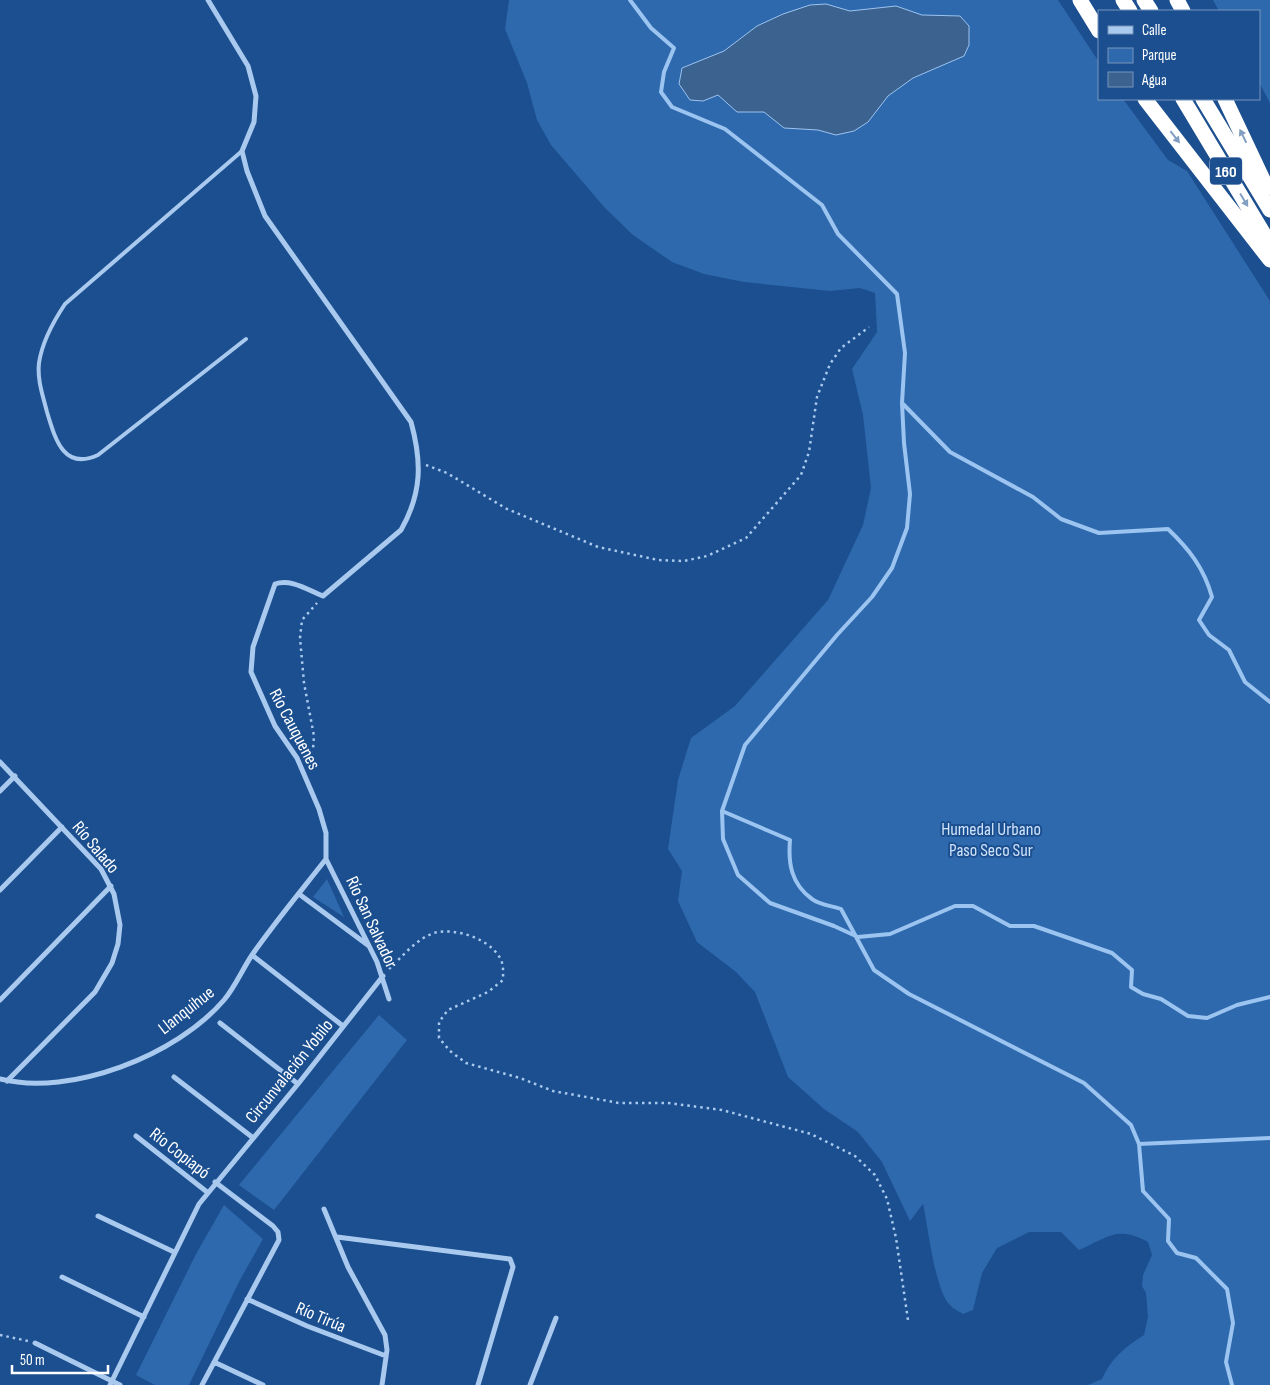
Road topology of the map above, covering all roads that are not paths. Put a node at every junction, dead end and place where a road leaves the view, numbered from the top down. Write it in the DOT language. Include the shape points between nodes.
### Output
graph roads {
  1 [pos="208,0"];
  2 [pos="1080,0"];
  3 [pos="1098,29"];
  4 [pos="1146,100"];
  5 [pos="1184,100"];
  6 [pos="1204,100"];
  7 [pos="1225,100"];
  8 [pos="242,151"];
  9 [pos="1270,197"];
  10 [pos="1270,210"];
  11 [pos="1270,244"];
  12 [pos="1270,260"];
  13 [pos="246,339"];
  14 [pos="0,762"];
  15 [pos="15,776"];
  16 [pos="0,791"];
  17 [pos="62,827"];
  18 [pos="326,859"];
  19 [pos="111,886"];
  20 [pos="0,890"];
  21 [pos="299,894"];
  22 [pos="371,948"];
  23 [pos="252,955"];
  24 [pos="382,976"];
  25 [pos="389,999"];
  26 [pos="0,1000"];
  27 [pos="220,1023"];
  28 [pos="344,1026"];
  29 [pos="174,1077"];
  30 [pos="0,1079"];
  31 [pos="7,1081"];
  32 [pos="298,1084"];
  33 [pos="136,1136"];
  34 [pos="252,1137"];
  35 [pos="215,1182"];
  36 [pos="207,1192"];
  37 [pos="324,1209"];
  38 [pos="98,1216"];
  39 [pos="337,1237"];
  40 [pos="174,1252"];
  41 [pos="62,1277"];
  42 [pos="247,1299"];
  43 [pos="144,1317"];
  44 [pos="556,1318"];
  45 [pos="34,1343"];
  46 [pos="386,1356"];
  47 [pos="214,1362"];
  48 [pos="111,1383"];
  49 [pos="120,1385"];
  50 [pos="202,1385"];
  51 [pos="264,1385"];
  52 [pos="382,1385"];
  53 [pos="478,1385"];
  54 [pos="530,1385"];
  1 -- 8 [label="street" via="248,66 256,96 254,122"];
  2 -- 3 [label="highway"];
  4 -- 12 [label="highway, one-way"];
  5 -- 11 [label="highway, 160, one-way"];
  6 -- 10 [label="highway, 160"];
  9 -- 7 [label="highway, one-way"];
  8 -- 13 [label="lane" via="65,304 54,320 42,353 39,375 57,444 65,453 78,458 98,455"];
  8 -- 18 [label="street, Río Cauquenes" via="265,216 411,422 420,462 418,485 402,530 323,596 290,582 275,584 253,647 252,672 275,726 297,758 324,821"];
  14 -- 15 [label="street, Río Salado"];
  15 -- 16 [label="street"];
  15 -- 17 [label="street, Río Salado"];
  17 -- 19 [label="street, Río Salado" via="101,868"];
  17 -- 20 [label="street"];
  18 -- 21 [label="street, Llanquihue"];
  18 -- 22 [label="street, Río San Salvador"];
  19 -- 26 [label="street"];
  19 -- 31 [label="street, Río Salado" via="120,925 108,973 86,1002"];
  21 -- 22 [label="street"];
  21 -- 23 [label="street, Llanquihue"];
  22 -- 24 [label="street, Río San Salvador"];
  23 -- 28 [label="street"];
  23 -- 31 [label="street, Llanquihue" via="219,1006 154,1052 121,1067 83,1078"];
  24 -- 25 [label="street, Río San Salvador"];
  24 -- 28 [label="street, Circunvalación Yobilo"];
  27 -- 32 [label="street"];
  28 -- 32 [label="street, Circunvalación Yobilo"];
  29 -- 34 [label="street"];
  30 -- 31 [label="street, Llanquihue"];
  32 -- 34 [label="street, Circunvalación Yobilo"];
  33 -- 36 [label="street, Río Copiapó"];
  34 -- 35 [label="street, Circunvalación Yobilo"];
  35 -- 36 [label="street, Circunvalación Yobilo"];
  35 -- 42 [label="street" via="278,1232 278,1243"];
  36 -- 40 [label="street, Circunvalación Yobilo"];
  37 -- 39 [label="street"];
  38 -- 40 [label="street"];
  39 -- 46 [label="street" via="348,1267 382,1327 387,1344"];
  39 -- 53 [label="street" via="510,1259 513,1267"];
  40 -- 43 [label="street, Circunvalación Yobilo"];
  41 -- 43 [label="street"];
  42 -- 46 [label="street, Río Tirúa"];
  42 -- 47 [label="street"];
  43 -- 48 [label="street, Circunvalación Yobilo"];
  44 -- 54 [label="street"];
  45 -- 48 [label="street"];
  46 -- 52 [label="street"];
  47 -- 50 [label="street"];
  47 -- 51 [label="street"];
  48 -- 49 [label="street"];
}
